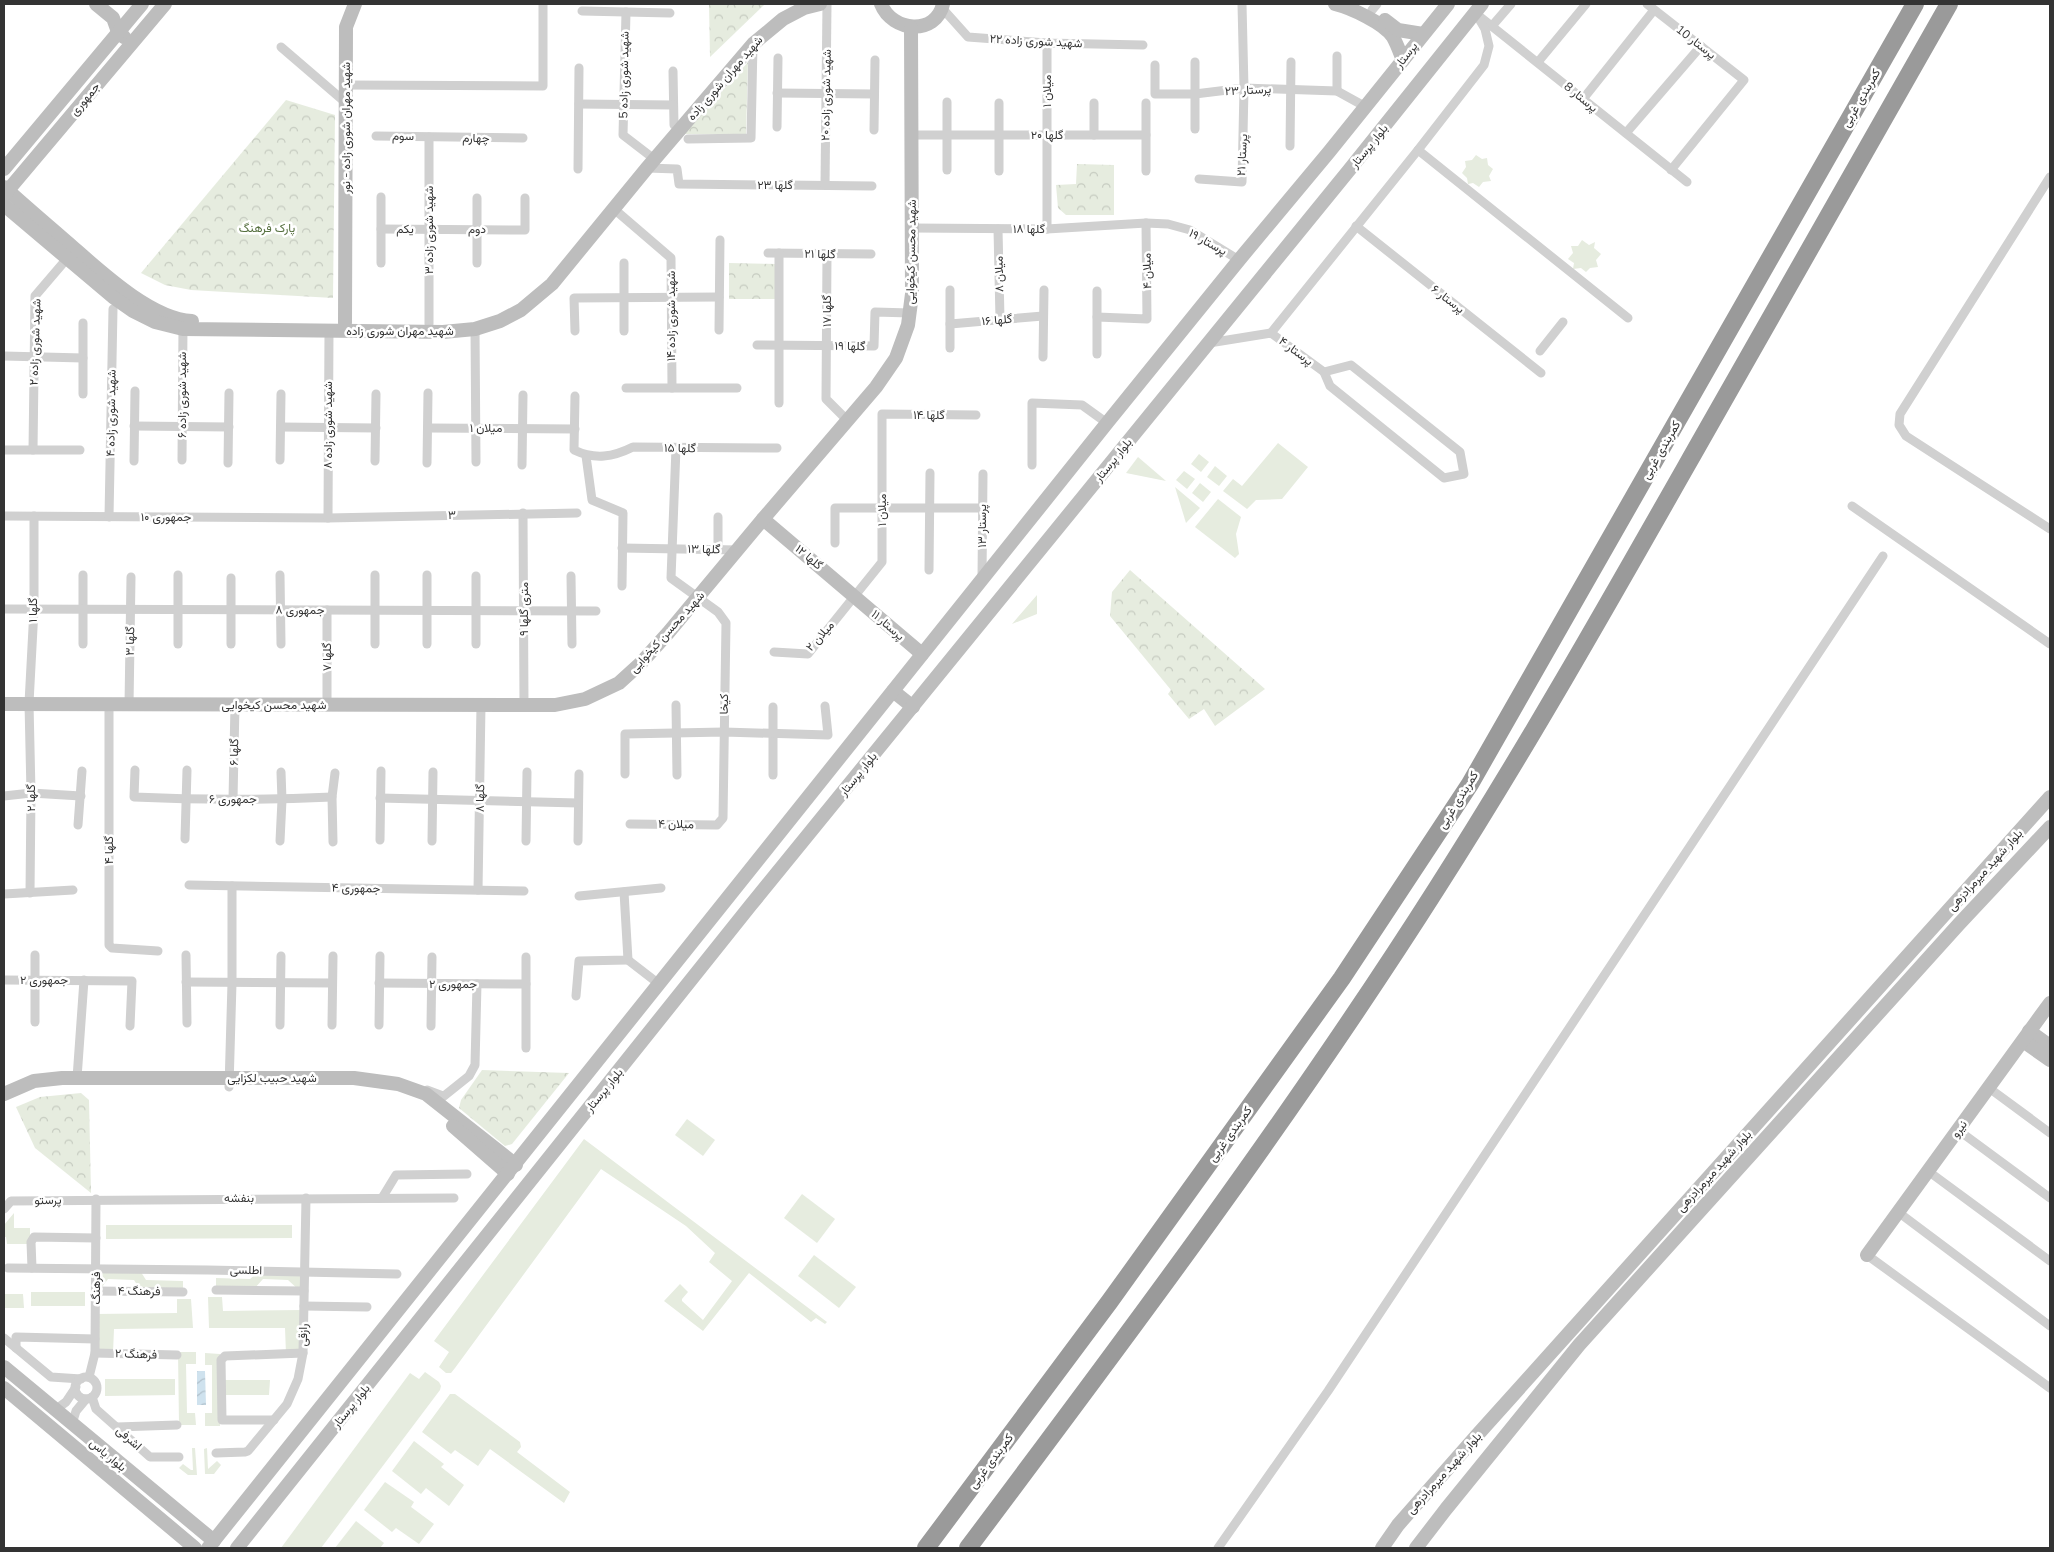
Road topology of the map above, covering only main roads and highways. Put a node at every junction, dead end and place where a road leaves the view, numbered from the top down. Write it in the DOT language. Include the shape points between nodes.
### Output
graph roads {
  1 [pos="96,4"];
  2 [pos="142,4"];
  3 [pos="165,4"];
  4 [pos="354,4"];
  5 [pos="794,4"];
  6 [pos="820,4"];
  7 [pos="880,4"];
  8 [pos="1335,4"];
  9 [pos="1448,4"];
  10 [pos="1915,4"];
  11 [pos="1948,4"];
  12 [pos="946,5"];
  13 [pos="1370,6"];
  14 [pos="1479,8"];
  15 [pos="911,27"];
  16 [pos="118,32"];
  17 [pos="1424,34"];
  18 [pos="132,44"];
  19 [pos="1403,60"];
  20 [pos="1366,107"];
  21 [pos="648,162"];
  22 [pos="4,169"];
  23 [pos="5,191"];
  24 [pos="4,205"];
  25 [pos="71,254"];
  26 [pos="345,323"];
  27 [pos="183,325"];
  28 [pos="429,328"];
  29 [pos="763,519"];
  30 [pos="854,596"];
  31 [pos="922,654"];
  32 [pos="893,691"];
  33 [pos="4,704"];
  34 [pos="913,707"];
  35 [pos="2050,797"];
  36 [pos="2050,827"];
  37 [pos="2050,1003"];
  38 [pos="2026,1036"];
  39 [pos="2050,1046"];
  40 [pos="2050,1060"];
  41 [pos="93,1083"];
  42 [pos="4,1094"];
  43 [pos="4,1104"];
  44 [pos="512,1170"];
  45 [pos="1867,1255"];
  46 [pos="361,1357"];
  47 [pos="4,1367"];
  48 [pos="379,1371"];
  49 [pos="4,1388"];
  50 [pos="196,1528"];
  51 [pos="190,1544"];
  52 [pos="211,1545"];
  53 [pos="237,1548"];
  54 [pos="926,1548"];
  55 [pos="968,1548"];
  56 [pos="1382,1548"];
  57 [pos="1416,1548"];
  1 -- 16 [label="main road" via="112,18"];
  2 -- 16 [label="main road, جمهوری"];
  3 -- 18 [label="main road, جمهوری"];
  4 -- 26 [label="main road, شهید مهران شوری زاده - نور" via="346,27"];
  5 -- 21 [label="main road, شهید مهران شوری زاده" via="778,11 741,45 674,125"];
  6 -- 21 [label="main road, شهید مهران شوری زاده" via="783,19 753,44"];
  7 -- 15 [label="main road" via="888,17"];
  8 -- 19 [label="main road" via="1367,17 1393,37"];
  9 -- 17 [label="main road, پرستار"];
  10 -- 54 [label="highway, کمربندی غربی" via="1470,784 1342,978 1110,1301"];
  11 -- 55 [label="highway" via="1587,642 1436,890 1285,1117"];
  12 -- 15 [label="main road" via="924,25"];
  13 -- 17 [label="main road" via="1398,30"];
  14 -- 34 [label="main road, بلوار پرستار"];
  15 -- 29 [label="main road, شهید محسن کیخوایی" via="912,294 908,324 896,358 876,387"];
  16 -- 18 [label="main road"];
  16 -- 22 [label="main road, جمهوری"];
  17 -- 19 [label="main road, پرستار"];
  18 -- 23 [label="main road, جمهوری"];
  19 -- 20 [label="main road, پرستار"];
  20 -- 31 [label="main road, بلوار پرستار" via="1238,260"];
  21 -- 28 [label="main road, شهید مهران شوری زاده" via="537,287 516,303 497,314"];
  21 -- 28 [label="main road, شهید مهران شوری زاده" via="614,210 552,284 521,310 500,322 475,329"];
  23 -- 25 [label="main road, شهید مهران شوری زاده"];
  24 -- 25 [label="main road, شهید مهران شوری زاده"];
  25 -- 27 [label="main road, شهید مهران شوری زاده" via="133,312 155,322"];
  26 -- 27 [label="main road, شهید مهران شوری زاده"];
  26 -- 28 [label="main road, شهید مهران شوری زاده"];
  27 -- 28 [label="main road, شهید مهران شوری زاده" via="329,331"];
  29 -- 30 [label="main road, گلها ۱۲"];
  29 -- 33 [label="main road, شهید محسن کیخوایی" via="641,663 620,683 585,698 555,705"];
  30 -- 31 [label="main road, پرستار ۱۱"];
  31 -- 32 [label="main road, بلوار پرستار"];
  32 -- 34 [label="main road"];
  32 -- 44 [label="main road, بلوار پرستار"];
  34 -- 48 [label="main road, بلوار پرستار"];
  35 -- 56 [label="main road, بلوار شهید میرمرادزهی" via="1398,1524"];
  36 -- 57 [label="main road, بلوار شهید میرمرادزهی" via="1579,1345"];
  37 -- 38 [label="main road, نیرو"];
  38 -- 39 [label="main road"];
  38 -- 40 [label="main road"];
  38 -- 45 [label="main road, نیرو"];
  41 -- 42 [label="main road, شهید حبیب لکزایی" via="77,1078 34,1081"];
  41 -- 43 [label="main road, شهید حبیب لکزایی" via="36,1090"];
  41 -- 44 [label="main road, شهید حبیب لکزایی" via="354,1078 398,1084 426,1094 437,1102"];
  44 -- 46 [label="main road, بلوار پرستار"];
  46 -- 48 [label="main road"];
  46 -- 52 [label="main road, بلوار پرستار"];
  47 -- 50 [label="main road, بلوار یاس"];
  48 -- 53 [label="main road, بلوار پرستار"];
  49 -- 51 [label="main road, بلوار یاس"];
  50 -- 51 [label="main road" via="198,1534"];
  50 -- 52 [label="main road, بلوار یاس"];
}
